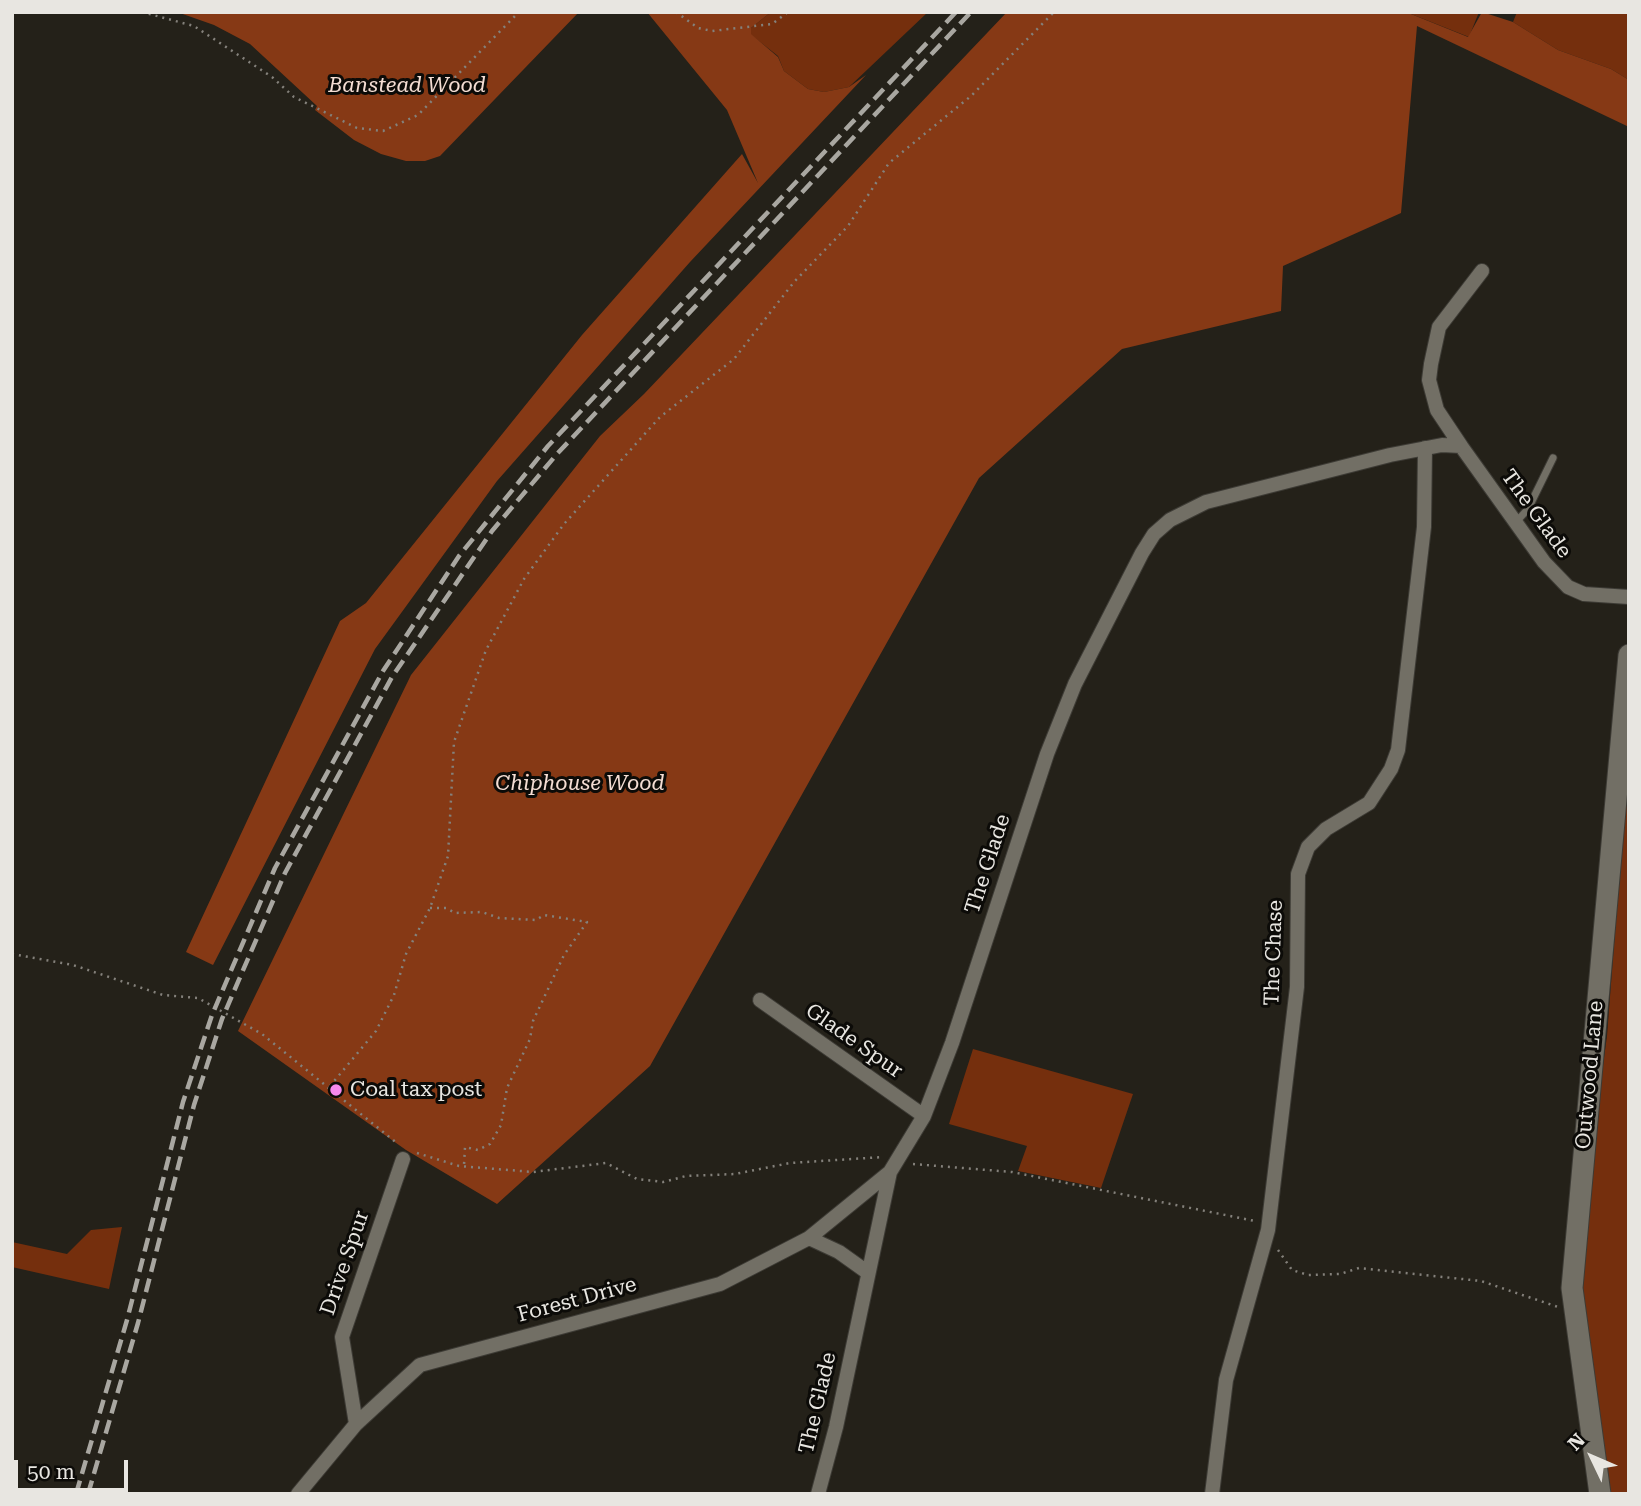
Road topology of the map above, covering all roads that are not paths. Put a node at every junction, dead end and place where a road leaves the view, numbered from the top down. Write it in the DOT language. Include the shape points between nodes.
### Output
graph roads {
  1 [pos="1482,271"];
  2 [pos="1461,446"];
  3 [pos="1425,448"];
  4 [pos="1553,458"];
  5 [pos="1516,522"];
  6 [pos="1629,597"];
  7 [pos="1629,655"];
  8 [pos="760,1000"];
  9 [pos="924,1116"];
  10 [pos="403,1159"];
  11 [pos="893,1167"];
  12 [pos="809,1238"];
  13 [pos="867,1272"];
  14 [pos="356,1424"];
  15 [pos="298,1494"];
  16 [pos="818,1494"];
  17 [pos="1212,1494"];
  18 [pos="1600,1494"];
  1 -- 2 [label="street, The Glade" via="1439,327 1430,364 1437,410"];
  2 -- 3 [label="street, The Glade"];
  2 -- 5 [label="street, The Glade"];
  3 -- 9 [label="street, The Glade" via="1206,502 1187,509 1154,534 1075,684 1047,754"];
  3 -- 17 [label="street, The Chase" via="1424,527 1398,750 1369,803 1325,829 1308,847 1298,874 1297,987 1268,1230 1226,1380"];
  4 -- 5 [label="lane" via="1528,509"];
  5 -- 6 [label="street, The Glade" via="1568,587 1584,594"];
  7 -- 18 [label="main road, Outwood Lane" via="1572,1288"];
  8 -- 9 [label="street, Glade Spur"];
  9 -- 11 [label="street, The Glade"];
  10 -- 14 [label="street, Drive Spur" via="342,1337"];
  11 -- 12 [label="street, Forest Drive"];
  11 -- 13 [label="street, The Glade"];
  12 -- 13 [label="street"];
  12 -- 14 [label="street, Forest Drive" via="720,1284 420,1365"];
  13 -- 16 [label="street, The Glade"];
  14 -- 15 [label="street, Forest Drive"];
}
